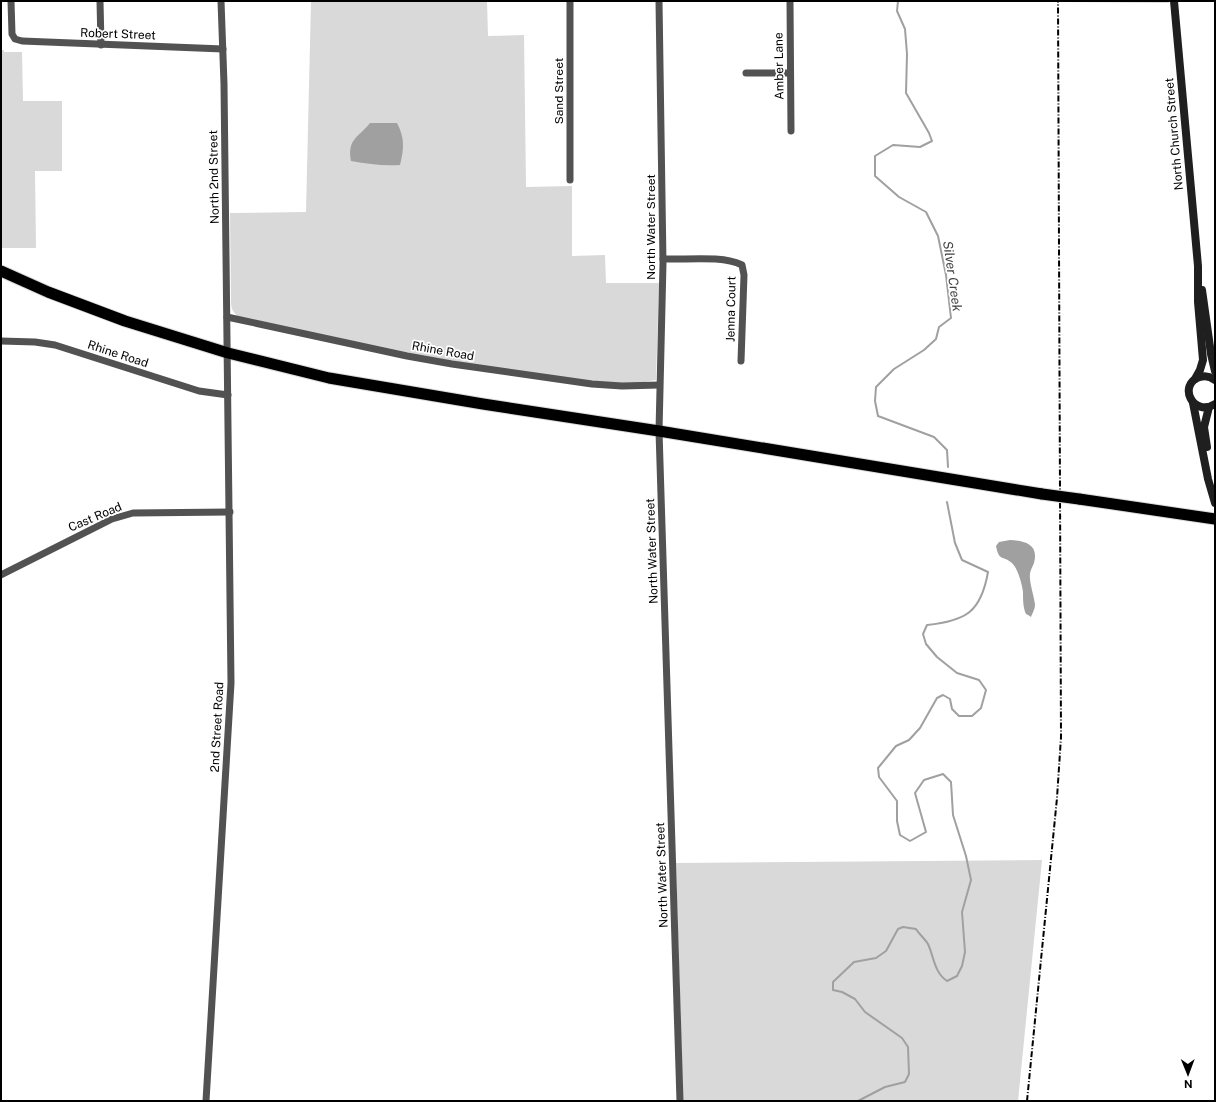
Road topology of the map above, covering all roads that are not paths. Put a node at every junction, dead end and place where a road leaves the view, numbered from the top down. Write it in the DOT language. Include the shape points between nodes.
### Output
graph roads {
  1 [pos="11,1"];
  2 [pos="100,1"];
  3 [pos="221,1"];
  4 [pos="570,1"];
  5 [pos="659,1"];
  6 [pos="790,1"];
  7 [pos="1174,1"];
  8 [pos="101,45"];
  9 [pos="223,48"];
  10 [pos="746,73"];
  11 [pos="790,73"];
  12 [pos="791,131"];
  13 [pos="570,180"];
  14 [pos="663,259"];
  15 [pos="1198,266"];
  16 [pos="1,271"];
  17 [pos="226,317"];
  18 [pos="1,341"];
  19 [pos="228,353"];
  20 [pos="741,361"];
  21 [pos="1215,371"];
  22 [pos="1195,379"];
  23 [pos="1215,380"];
  24 [pos="659,385"];
  25 [pos="228,395"];
  26 [pos="1193,403"];
  27 [pos="1212,406"];
  28 [pos="659,431"];
  29 [pos="230,512"];
  30 [pos="1215,519"];
  31 [pos="1,575"];
  32 [pos="206,1101"];
  33 [pos="680,1101"];
  1 -- 8 [label="street, Robert Street" via="13,37 28,42"];
  2 -- 8 [label="street"];
  3 -- 9 [label="street, North 2nd Street"];
  4 -- 13 [label="street, Sand Street"];
  5 -- 14 [label="street, North Water Street"];
  6 -- 11 [label="street, Amber Lane"];
  7 -- 15 [label="main road, North Church Street"];
  8 -- 9 [label="street, Robert Street"];
  9 -- 17 [label="street, North 2nd Street"];
  10 -- 11 [label="street"];
  11 -- 12 [label="street, Amber Lane"];
  14 -- 20 [label="street, Jenna Court" via="721,259 742,265 744,275"];
  14 -- 24 [label="street, North Water Street"];
  15 -- 21 [label="main road, North Church Street"];
  15 -- 22 [label="main road, North Church Street" via="1203,360"];
  16 -- 19 [label="highway" via="125,321"];
  17 -- 19 [label="street, North 2nd Street"];
  17 -- 24 [label="street, Rhine Road" via="452,364 592,384"];
  18 -- 25 [label="street, Rhine Road" via="55,345 199,391"];
  19 -- 25 [label="street, 2nd Street Road"];
  19 -- 28 [label="highway" via="370,385"];
  22 -- 23 [label="main road" via="1208,376"];
  22 -- 26 [label="main road, North Church Street" via="1189,388"];
  24 -- 28 [label="street, North Water Street"];
  25 -- 29 [label="street, 2nd Street Road"];
  26 -- 27 [label="main road" via="1200,407"];
  26 -- 27 [label="main road, North Church Street" via="1215,503 1204,428"];
  28 -- 30 [label="highway, bridge" via="1079,500"];
  28 -- 33 [label="street, North Water Street"];
  29 -- 31 [label="street, Cast Road" via="133,513 112,519"];
  29 -- 32 [label="street, 2nd Street Road" via="231,683"];
}
